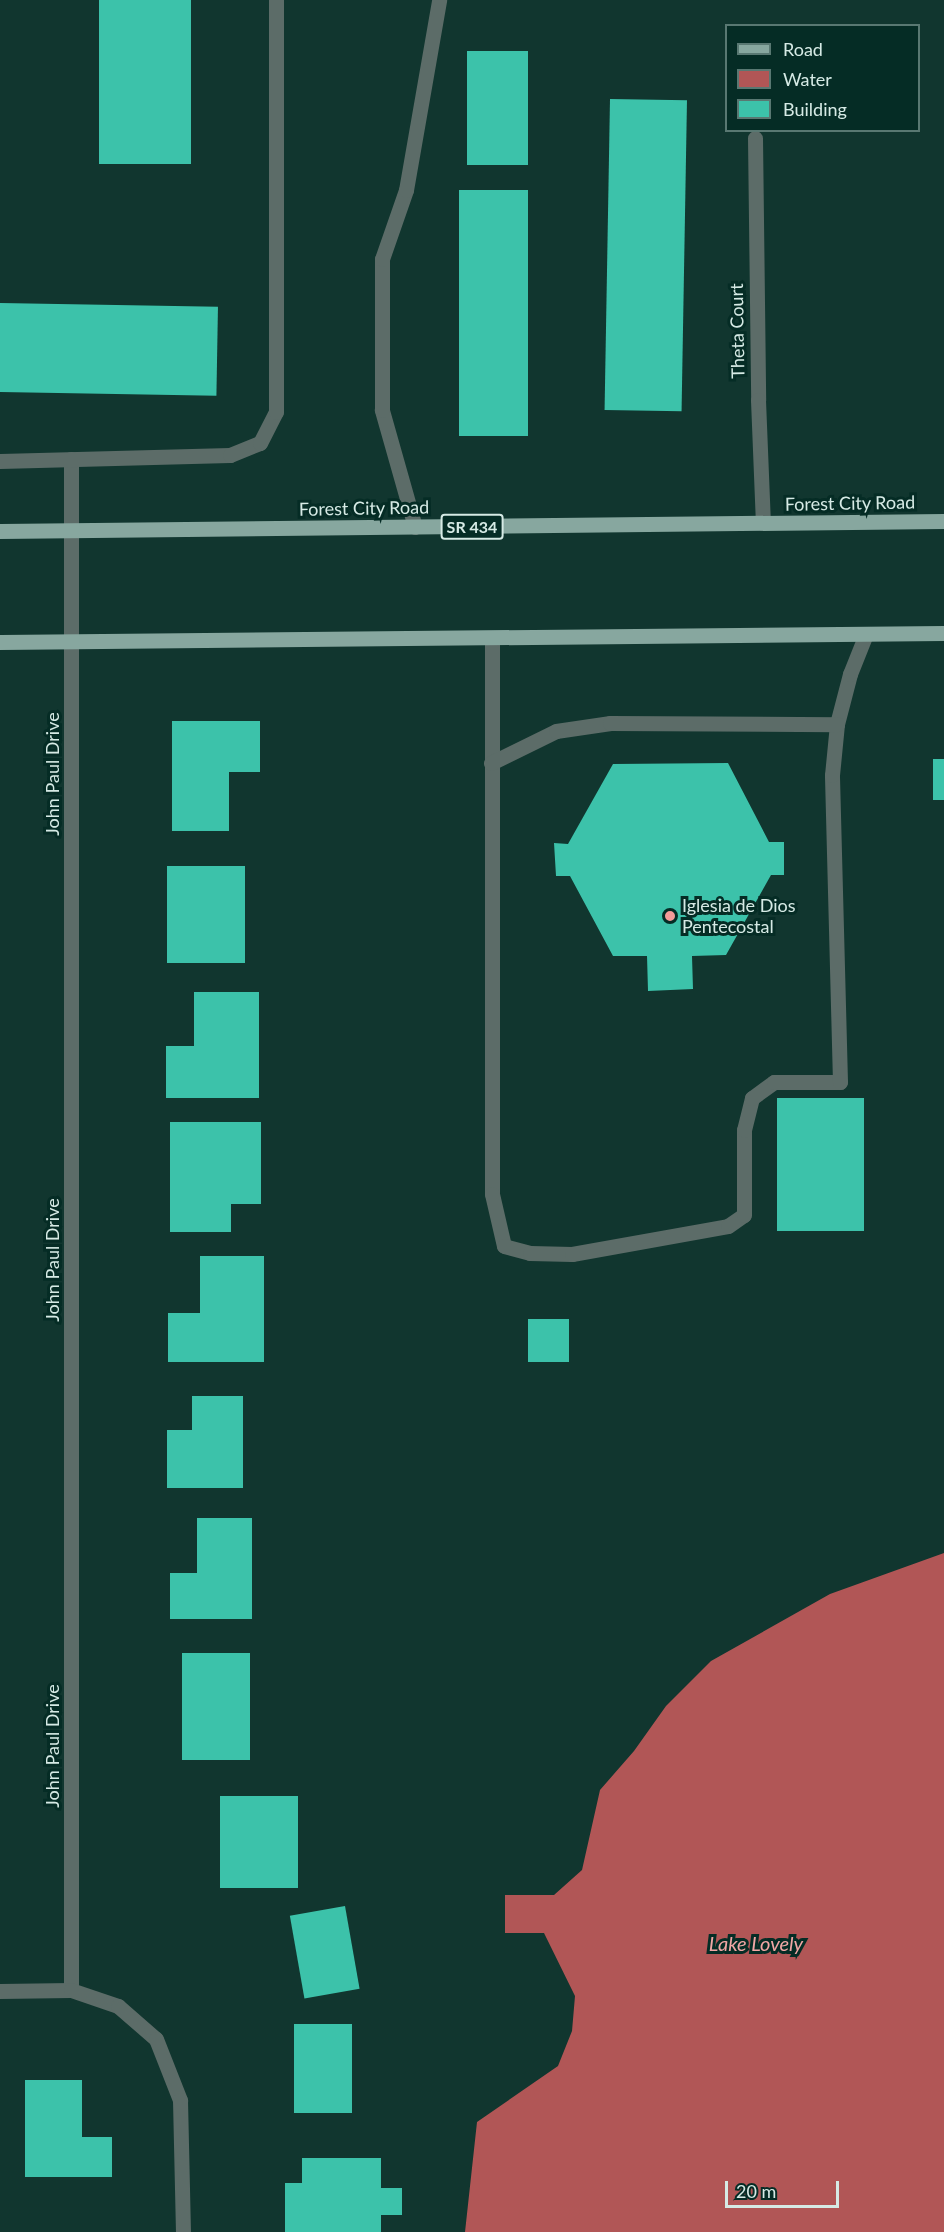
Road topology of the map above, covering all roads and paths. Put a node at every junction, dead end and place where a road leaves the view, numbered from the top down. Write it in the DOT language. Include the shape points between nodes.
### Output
graph roads {
  1 [pos="276,0"];
  2 [pos="439,0"];
  3 [pos="755,138"];
  4 [pos="71,459"];
  5 [pos="0,461"];
  6 [pos="944,521"];
  7 [pos="763,523"];
  8 [pos="415,527"];
  9 [pos="0,531"];
  10 [pos="71,531"];
  11 [pos="944,633"];
  12 [pos="866,634"];
  13 [pos="492,638"];
  14 [pos="0,642"];
  15 [pos="72,642"];
  16 [pos="837,724"];
  17 [pos="491,763"];
  18 [pos="71,1990"];
  19 [pos="0,1991"];
  20 [pos="183,2232"];
  1 -- 4 [label="street" via="276,412 260,443 230,455"];
  2 -- 8 [label="street" via="406,190 382,259 382,410"];
  3 -- 7 [label="street, Theta Court"];
  4 -- 5 [label="street"];
  4 -- 10 [label="street, John Paul Drive"];
  6 -- 7 [label="main road, Forest City Road / SR 434"];
  7 -- 8 [label="main road, Forest City Road / SR 434"];
  8 -- 10 [label="main road, Forest City Road / SR 434"];
  9 -- 10 [label="main road, Forest City Road / SR 434"];
  10 -- 15 [label="street, John Paul Drive"];
  11 -- 12 [label="main road"];
  12 -- 13 [label="main road"];
  12 -- 16 [label="street"];
  13 -- 15 [label="main road"];
  13 -- 17 [label="street"];
  14 -- 15 [label="main road"];
  15 -- 18 [label="street, John Paul Drive"];
  16 -- 17 [label="street" via="610,723 556,731"];
  16 -- 17 [label="street" via="832,776 840,1082 774,1083 752,1098 744,1130 744,1215 728,1226 572,1254 530,1253 504,1246 492,1194"];
  18 -- 19 [label="street"];
  18 -- 20 [label="street" via="118,2006 156,2040 180,2100"];
}
